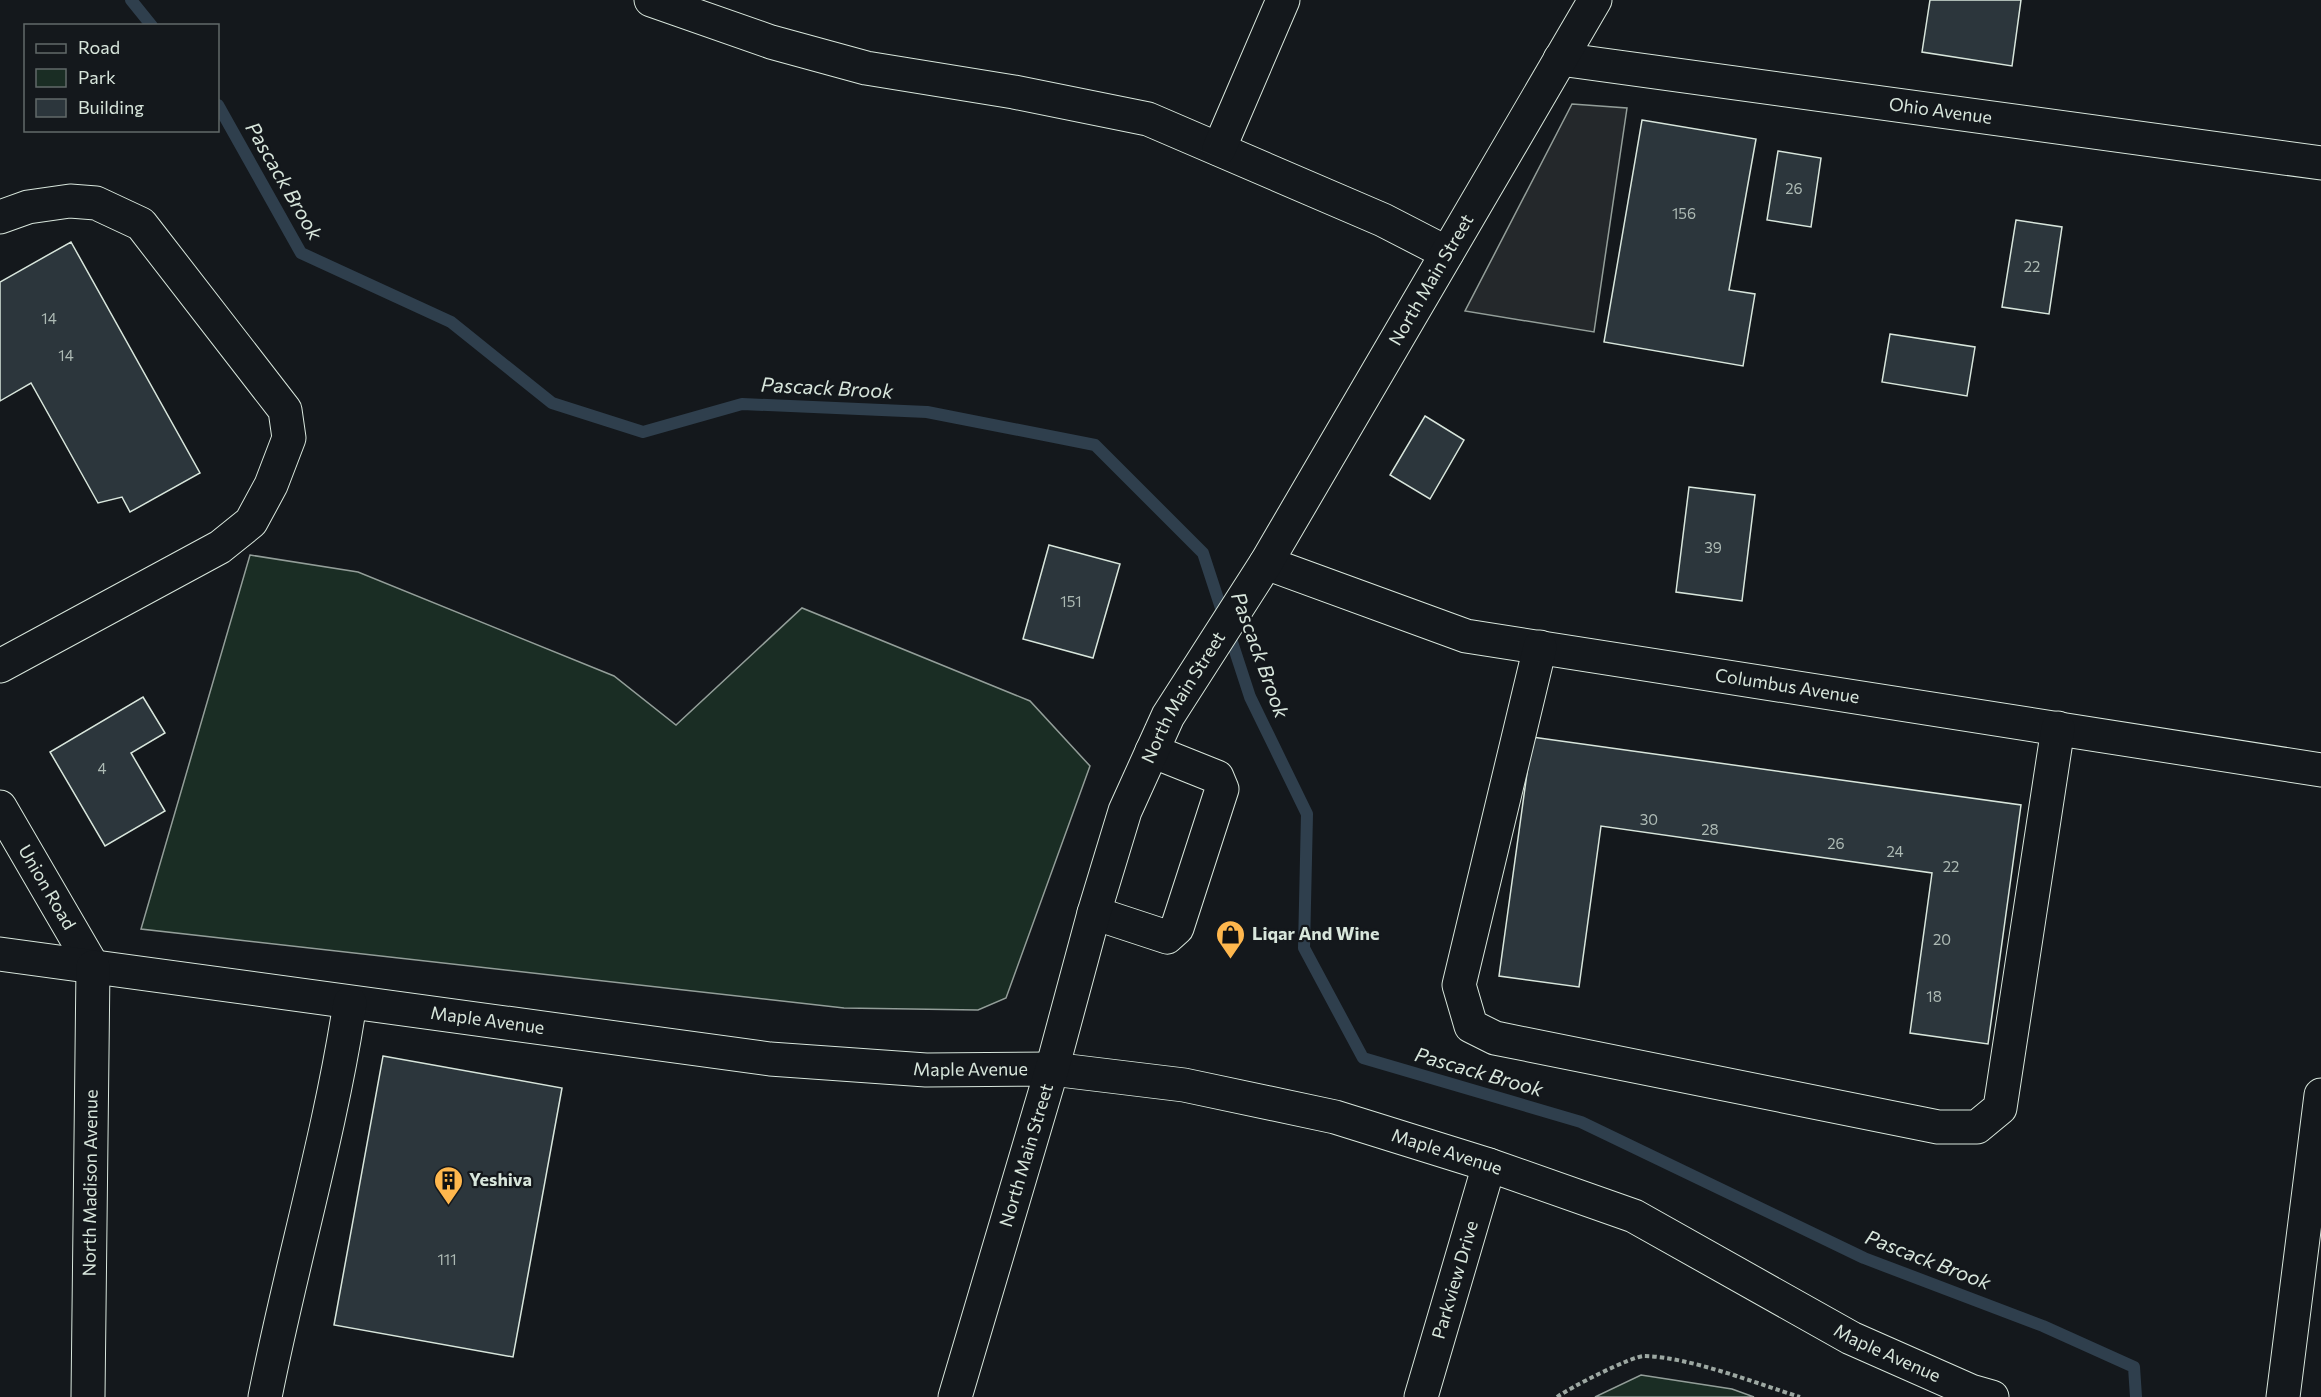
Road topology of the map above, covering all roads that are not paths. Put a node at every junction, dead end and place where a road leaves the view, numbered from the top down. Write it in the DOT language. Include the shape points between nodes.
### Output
graph roads {
  1 [pos="651,0"];
  2 [pos="1283,0"];
  3 [pos="1595,0"];
  4 [pos="1560,59"];
  5 [pos="1219,149"];
  6 [pos="2321,163"];
  7 [pos="0,217"];
  8 [pos="1447,253"];
  9 [pos="1266,563"];
  10 [pos="1540,647"];
  11 [pos="0,666"];
  12 [pos="2058,728"];
  13 [pos="1152,751"];
  14 [pos="2321,770"];
  15 [pos="1,810"];
  16 [pos="1094,913"];
  17 [pos="0,954"];
  18 [pos="93,967"];
  19 [pos="350,1003"];
  20 [pos="1052,1069"];
  21 [pos="2321,1095"];
  22 [pos="1489,1165"];
  23 [pos="88,1397"];
  24 [pos="265,1397"];
  25 [pos="955,1397"];
  26 [pos="1421,1397"];
  27 [pos="1992,1397"];
  28 [pos="2283,1397"];
  1 -- 5 [label="street" via="771,42 866,68 1148,119"];
  2 -- 5 [label="street"];
  3 -- 4 [label="street, North Main Street"];
  4 -- 6 [label="street, Ohio Avenue"];
  4 -- 8 [label="street, North Main Street"];
  5 -- 8 [label="street" via="1383,220"];
  7 -- 11 [label="street" via="28,207 70,201 96,203 141,224 285,410 289,438 251,522 220,547"];
  8 -- 9 [label="street, North Main Street"];
  9 -- 10 [label="street, Columbus Avenue" via="1466,636"];
  9 -- 13 [label="street, North Main Street" via="1168,716"];
  10 -- 12 [label="street, Columbus Avenue"];
  10 -- 12 [label="street" via="1459,985 1471,1026 1495,1038 1938,1127 1977,1127 2000,1108"];
  12 -- 14 [label="street, Columbus Avenue"];
  13 -- 16 [label="street, North Main Street" via="1125,811"];
  13 -- 16 [label="street" via="1217,777 1222,789 1177,928 1167,937"];
  15 -- 18 [label="street, Union Road"];
  16 -- 20 [label="street, North Main Street"];
  17 -- 18 [label="street, Maple Avenue"];
  18 -- 19 [label="street, Maple Avenue"];
  18 -- 23 [label="street, North Madison Avenue"];
  19 -- 20 [label="street, Maple Avenue" via="770,1059 926,1070"];
  19 -- 24 [label="street"];
  20 -- 22 [label="street, Maple Avenue" via="1184,1085 1335,1117"];
  20 -- 25 [label="street, North Main Street"];
  21 -- 28 [label="street"];
  22 -- 26 [label="street, Parkview Drive"];
  22 -- 27 [label="street, Maple Avenue" via="1634,1216 1851,1338"];
}
